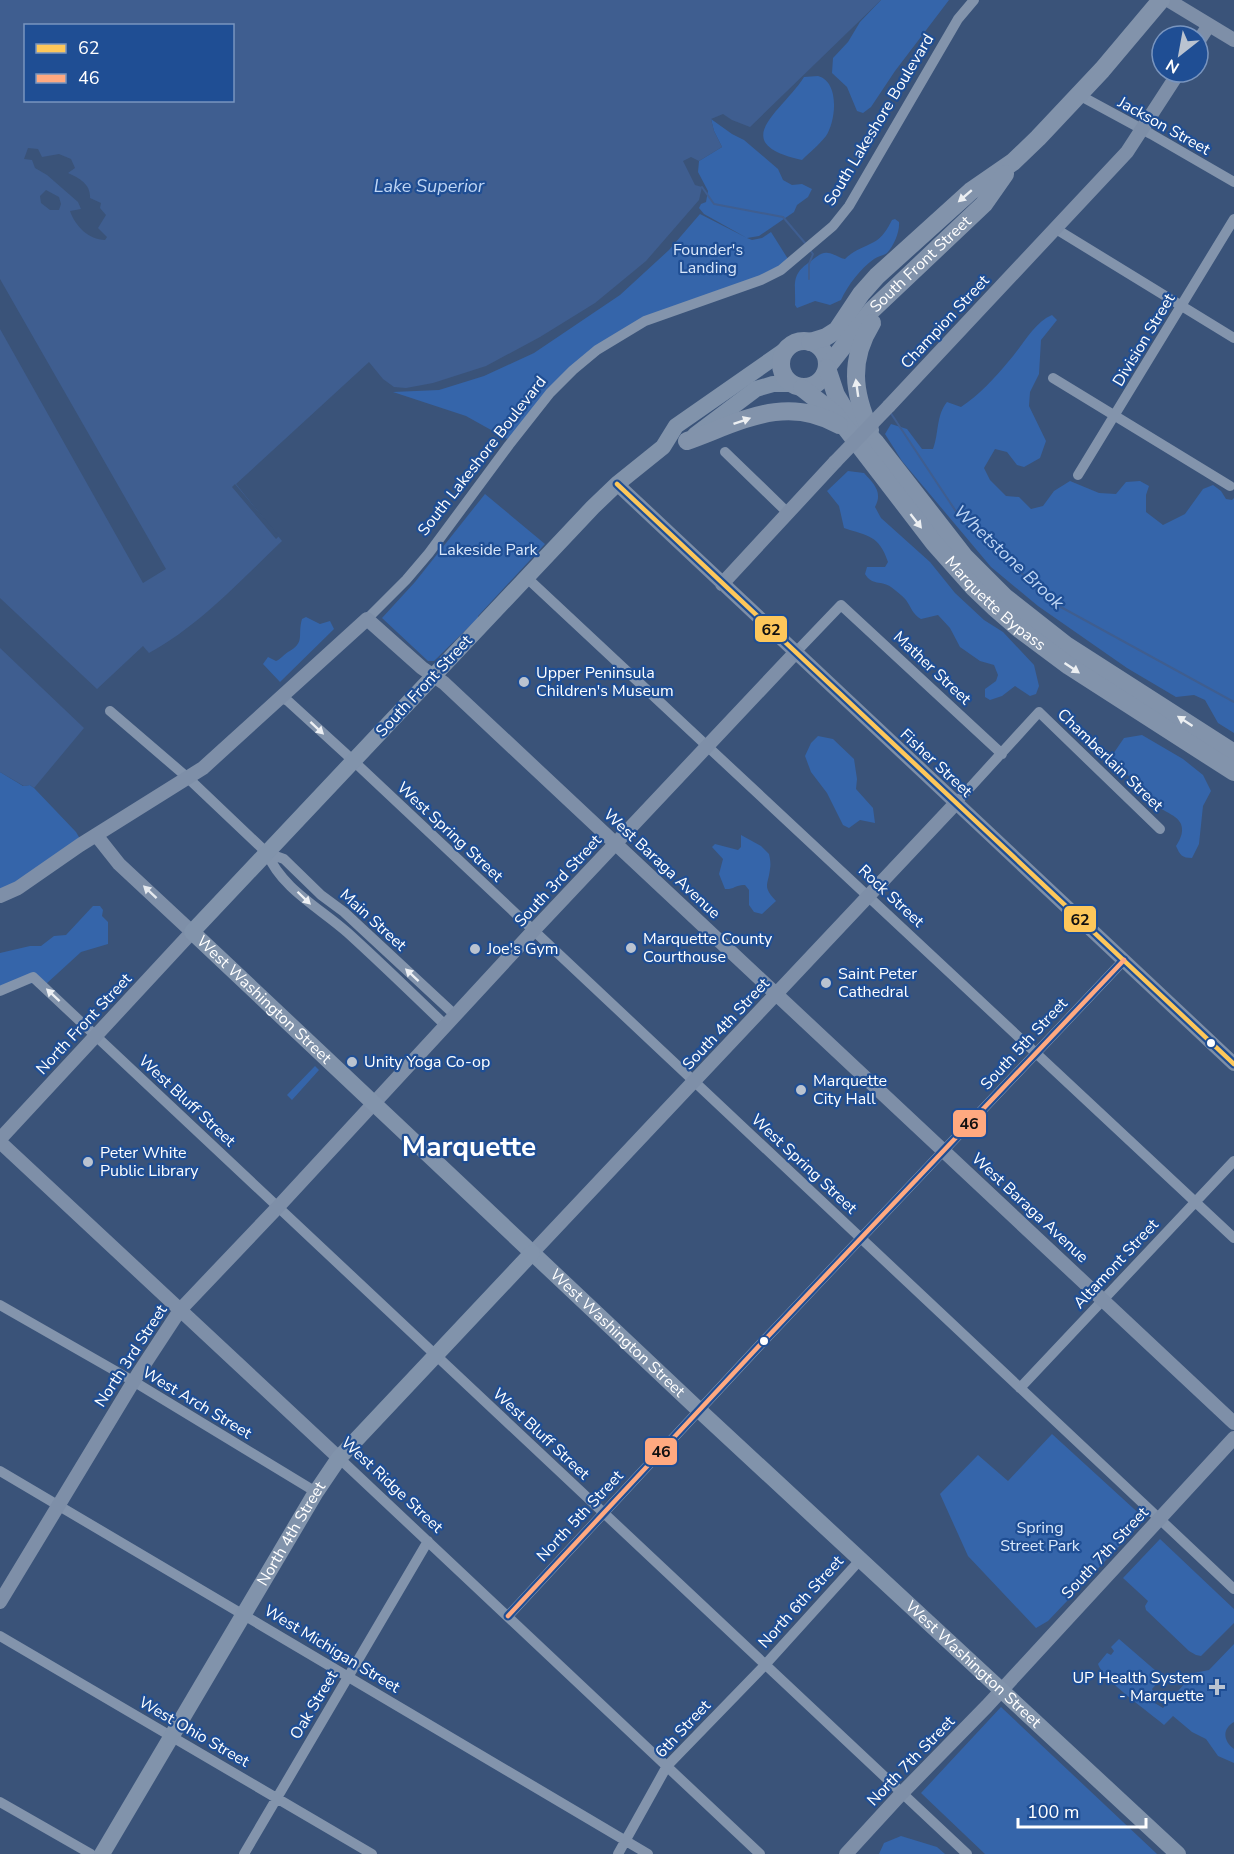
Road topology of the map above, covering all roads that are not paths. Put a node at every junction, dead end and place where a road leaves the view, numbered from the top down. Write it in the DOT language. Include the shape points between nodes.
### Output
graph roads {
  1 [pos="974,0"];
  2 [pos="1161,0"];
  3 [pos="1168,0"];
  4 [pos="1207,24"];
  5 [pos="1210,26"];
  6 [pos="1234,40"];
  7 [pos="1171,84"];
  8 [pos="1079,95"];
  9 [pos="1143,129"];
  10 [pos="1013,162"];
  11 [pos="1234,182"];
  12 [pos="1234,219"];
  13 [pos="1056,228"];
  14 [pos="888,296"];
  15 [pos="1181,306"];
  16 [pos="1234,338"];
  17 [pos="810,342"];
  18 [pos="785,350"];
  19 [pos="827,367"];
  20 [pos="1053,378"];
  21 [pos="797,386"];
  22 [pos="1116,416"];
  23 [pos="848,430"];
  24 [pos="687,441"];
  25 [pos="876,443"];
  26 [pos="663,447"];
  27 [pos="725,452"];
  28 [pos="1078,475"];
  29 [pos="617,484"];
  30 [pos="1230,486"];
  31 [pos="788,513"];
  32 [pos="526,577"];
  33 [pos="722,584"];
  34 [pos="841,605"];
  35 [pos="367,619"];
  36 [pos="795,653"];
  37 [pos="433,676"];
  38 [pos="279,697"];
  39 [pos="110,711"];
  40 [pos="1040,712"];
  41 [pos="707,746"];
  42 [pos="1234,753"];
  43 [pos="1002,754"];
  44 [pos="354,762"];
  45 [pos="1234,772"];
  46 [pos="188,778"];
  47 [pos="956,803"];
  48 [pos="1160,829"];
  49 [pos="96,836"];
  50 [pos="615,844"];
  51 [pos="267,854"];
  52 [pos="0,896"];
  53 [pos="869,896"];
  54 [pos="533,931"];
  55 [pos="192,932"];
  56 [pos="1124,960"];
  57 [pos="0,991"];
  58 [pos="777,994"];
  59 [pos="450,1020"];
  60 [pos="96,1035"];
  61 [pos="1036,1053"];
  62 [pos="1234,1064"];
  63 [pos="694,1081"];
  64 [pos="374,1102"];
  65 [pos="0,1140"];
  66 [pos="944,1151"];
  67 [pos="1234,1161"];
  68 [pos="1195,1202"];
  69 [pos="277,1208"];
  70 [pos="860,1238"];
  71 [pos="1234,1238"];
  72 [pos="532,1253"];
  73 [pos="1104,1300"];
  74 [pos="0,1305"];
  75 [pos="180,1310"];
  76 [pos="436,1356"];
  77 [pos="133,1381"];
  78 [pos="1020,1388"];
  79 [pos="700,1411"];
  80 [pos="1234,1423"];
  81 [pos="1234,1438"];
  82 [pos="339,1458"];
  83 [pos="0,1471"];
  84 [pos="316,1492"];
  85 [pos="59,1505"];
  86 [pos="603,1512"];
  87 [pos="1159,1519"];
  88 [pos="428,1541"];
  89 [pos="860,1560"];
  90 [pos="1234,1589"];
  91 [pos="0,1602"];
  92 [pos="244,1614"];
  93 [pos="508,1616"];
  94 [pos="0,1636"];
  95 [pos="765,1665"];
  96 [pos="349,1676"];
  97 [pos="1001,1691"];
  98 [pos="172,1736"];
  99 [pos="668,1766"];
  100 [pos="902,1793"];
  101 [pos="276,1798"];
  102 [pos="0,1802"];
  103 [pos="626,1841"];
  104 [pos="1171,1851"];
  105 [pos="91,1854"];
  106 [pos="102,1854"];
  107 [pos="244,1854"];
  108 [pos="372,1854"];
  109 [pos="618,1854"];
  110 [pos="648,1854"];
  111 [pos="760,1854"];
  112 [pos="846,1854"];
  113 [pos="967,1854"];
  1 -- 35 [label="street, South Lakeshore Boulevard" via="957,19 849,206 833,226 781,270 645,321 597,350 550,393 429,553"];
  2 -- 8 [label="highway, South Front Street"];
  3 -- 4 [label="street"];
  5 -- 6 [label="street"];
  7 -- 9 [label="street, Champion Street"];
  8 -- 9 [label="street, Jackson Street"];
  8 -- 10 [label="highway, South Front Street"];
  9 -- 11 [label="street, Jackson Street"];
  9 -- 13 [label="street, Champion Street" via="1127,152"];
  10 -- 14 [label="highway, South Front Street" via="984,204"];
  10 -- 17 [label="highway, South Front Street, one-way" via="971,191 877,276 837,330"];
  12 -- 15 [label="street, Division Street"];
  13 -- 15 [label="street"];
  13 -- 31 [label="street, Champion Street, bridge"];
  14 -- 19 [label="highway, South Front Street"];
  25 -- 14 [label="highway, one-way" via="858,401 855,369 859,347"];
  15 -- 16 [label="street"];
  15 -- 22 [label="street, Division Street"];
  17 -- 18 [label="highway" via="795,342"];
  17 -- 19 [label="highway" via="823,352"];
  18 -- 21 [label="highway" via="781,368"];
  18 -- 26 [label="main road, South Front Street" via="676,426"];
  19 -- 21 [label="highway" via="818,383"];
  19 -- 25 [label="highway, Marquette Bypass" via="845,411"];
  20 -- 22 [label="street"];
  21 -- 23 [label="highway, Marquette Bypass" via="828,407"];
  21 -- 24 [label="main road, South Front Street" via="772,384 756,388"];
  22 -- 28 [label="street, Division Street"];
  22 -- 30 [label="street"];
  24 -- 23 [label="highway, one-way" via="778,410 811,412"];
  23 -- 45 [label="highway, Marquette Bypass, one-way" via="934,543 995,608 1069,666"];
  24 -- 26 [label="main road, South Front Street"];
  42 -- 25 [label="highway, Marquette Bypass, one-way" via="1066,645 1005,597 947,536"];
  26 -- 29 [label="main road, South Front Street"];
  27 -- 31 [label="street"];
  29 -- 32 [label="main road, South Front Street"];
  29 -- 33 [label="street, Fisher Street"];
  31 -- 33 [label="street, Champion Street"];
  32 -- 37 [label="main road, South Front Street"];
  32 -- 41 [label="street, Rock Street"];
  33 -- 36 [label="street, Fisher Street"];
  34 -- 36 [label="street, South 3rd Street"];
  34 -- 43 [label="street, Mather Street"];
  35 -- 37 [label="street, West Baraga Avenue"];
  35 -- 38 [label="street, South Lakeshore Boulevard"];
  36 -- 41 [label="street, South 3rd Street"];
  36 -- 47 [label="street, Fisher Street"];
  37 -- 44 [label="main road, South Front Street"];
  37 -- 50 [label="street, West Baraga Avenue"];
  38 -- 44 [label="street, West Spring Street, one-way"];
  38 -- 46 [label="street, South Lakeshore Boulevard"];
  39 -- 46 [label="street, Main Street"];
  40 -- 43 [label="street, South 4th Street"];
  40 -- 48 [label="street, Chamberlain Street"];
  41 -- 50 [label="street, South 3rd Street"];
  41 -- 53 [label="street, Rock Street"];
  43 -- 47 [label="street, South 4th Street"];
  44 -- 51 [label="main road, South Front Street"];
  44 -- 54 [label="street, West Spring Street"];
  46 -- 49 [label="street, South Lakeshore Boulevard"];
  46 -- 51 [label="street, Main Street"];
  47 -- 53 [label="street, South 4th Street"];
  47 -- 56 [label="street, Fisher Street"];
  49 -- 52 [label="street, South Lakeshore Boulevard"];
  55 -- 49 [label="street, one-way" via="119,864"];
  50 -- 54 [label="street, South 3rd Street"];
  50 -- 58 [label="street, West Baraga Avenue"];
  51 -- 55 [label="main road, South Front Street"];
  51 -- 59 [label="street, Main Street" via="273,868 311,905"];
  53 -- 58 [label="street, South 4th Street"];
  53 -- 61 [label="street, Rock Street"];
  54 -- 59 [label="street, South 3rd Street"];
  54 -- 63 [label="street, West Spring Street"];
  55 -- 60 [label="street, North Front Street"];
  55 -- 64 [label="main road, West Washington Street"];
  56 -- 61 [label="street, South 5th Street"];
  56 -- 62 [label="street, Fisher Street"];
  60 -- 57 [label="street, West Bluff Street, one-way" via="33,977"];
  58 -- 63 [label="street, South 4th Street"];
  58 -- 66 [label="street, West Baraga Avenue"];
  59 -- 64 [label="street, South 3rd Street"];
  60 -- 65 [label="street, North Front Street"];
  60 -- 69 [label="street, West Bluff Street"];
  61 -- 66 [label="street, South 5th Street"];
  61 -- 68 [label="street, Rock Street"];
  63 -- 70 [label="street, West Spring Street"];
  63 -- 72 [label="street, South 4th Street"];
  64 -- 69 [label="street, North 3rd Street"];
  64 -- 72 [label="main road, West Washington Street"];
  65 -- 75 [label="street, West Ridge Street"];
  66 -- 70 [label="street, South 5th Street"];
  66 -- 73 [label="street, West Baraga Avenue"];
  67 -- 68 [label="street, Altamont Street"];
  68 -- 71 [label="street, Rock Street"];
  68 -- 73 [label="street, Altamont Street"];
  69 -- 75 [label="street, North 3rd Street"];
  69 -- 76 [label="street, West Bluff Street"];
  70 -- 78 [label="street, West Spring Street"];
  70 -- 79 [label="street, South 5th Street"];
  72 -- 76 [label="main road, North 4th Street"];
  72 -- 79 [label="main road, West Washington Street"];
  73 -- 78 [label="street, Altamont Street"];
  73 -- 80 [label="street, West Baraga Avenue"];
  74 -- 77 [label="street, West Arch Street"];
  75 -- 77 [label="street, North 3rd Street"];
  75 -- 82 [label="street, West Ridge Street"];
  76 -- 82 [label="main road, North 4th Street"];
  76 -- 86 [label="street, West Bluff Street"];
  77 -- 84 [label="street, West Arch Street"];
  77 -- 85 [label="street, North 3rd Street"];
  78 -- 87 [label="street, West Spring Street"];
  79 -- 86 [label="street, North 5th Street"];
  79 -- 89 [label="main road, West Washington Street"];
  81 -- 87 [label="street, South 7th Street"];
  82 -- 84 [label="main road, North 4th Street"];
  82 -- 88 [label="street, West Ridge Street"];
  83 -- 85 [label="street, West Michigan Street"];
  84 -- 92 [label="main road, North 4th Street"];
  85 -- 91 [label="street, North 3rd Street"];
  85 -- 92 [label="street, West Michigan Street"];
  86 -- 93 [label="street, North 5th Street"];
  86 -- 95 [label="street, West Bluff Street"];
  87 -- 90 [label="street, West Spring Street"];
  87 -- 97 [label="street, South 7th Street"];
  88 -- 93 [label="street, West Ridge Street"];
  88 -- 96 [label="street, Oak Street"];
  89 -- 95 [label="street, North 6th Street"];
  89 -- 97 [label="main road, West Washington Street"];
  92 -- 96 [label="street, West Michigan Street"];
  92 -- 98 [label="main road, North 4th Street"];
  93 -- 99 [label="street, West Ridge Street"];
  94 -- 98 [label="street, West Ohio Street"];
  95 -- 99 [label="street, 6th Street"];
  95 -- 100 [label="street, West Bluff Street"];
  96 -- 101 [label="street, Oak Street"];
  96 -- 103 [label="street, West Michigan Street"];
  97 -- 100 [label="street, North 7th Street"];
  97 -- 104 [label="main road, West Washington Street"];
  98 -- 101 [label="street, West Ohio Street"];
  98 -- 106 [label="main road, North 4th Street"];
  99 -- 103 [label="street, 6th Street"];
  99 -- 111 [label="street, West Ridge Street"];
  100 -- 112 [label="street, North 7th Street"];
  100 -- 113 [label="street, West Bluff Street"];
  101 -- 107 [label="street, Oak Street"];
  101 -- 108 [label="street, West Ohio Street"];
  102 -- 105 [label="street"];
  103 -- 109 [label="street, 6th Street"];
  103 -- 110 [label="street, West Michigan Street"];
}
